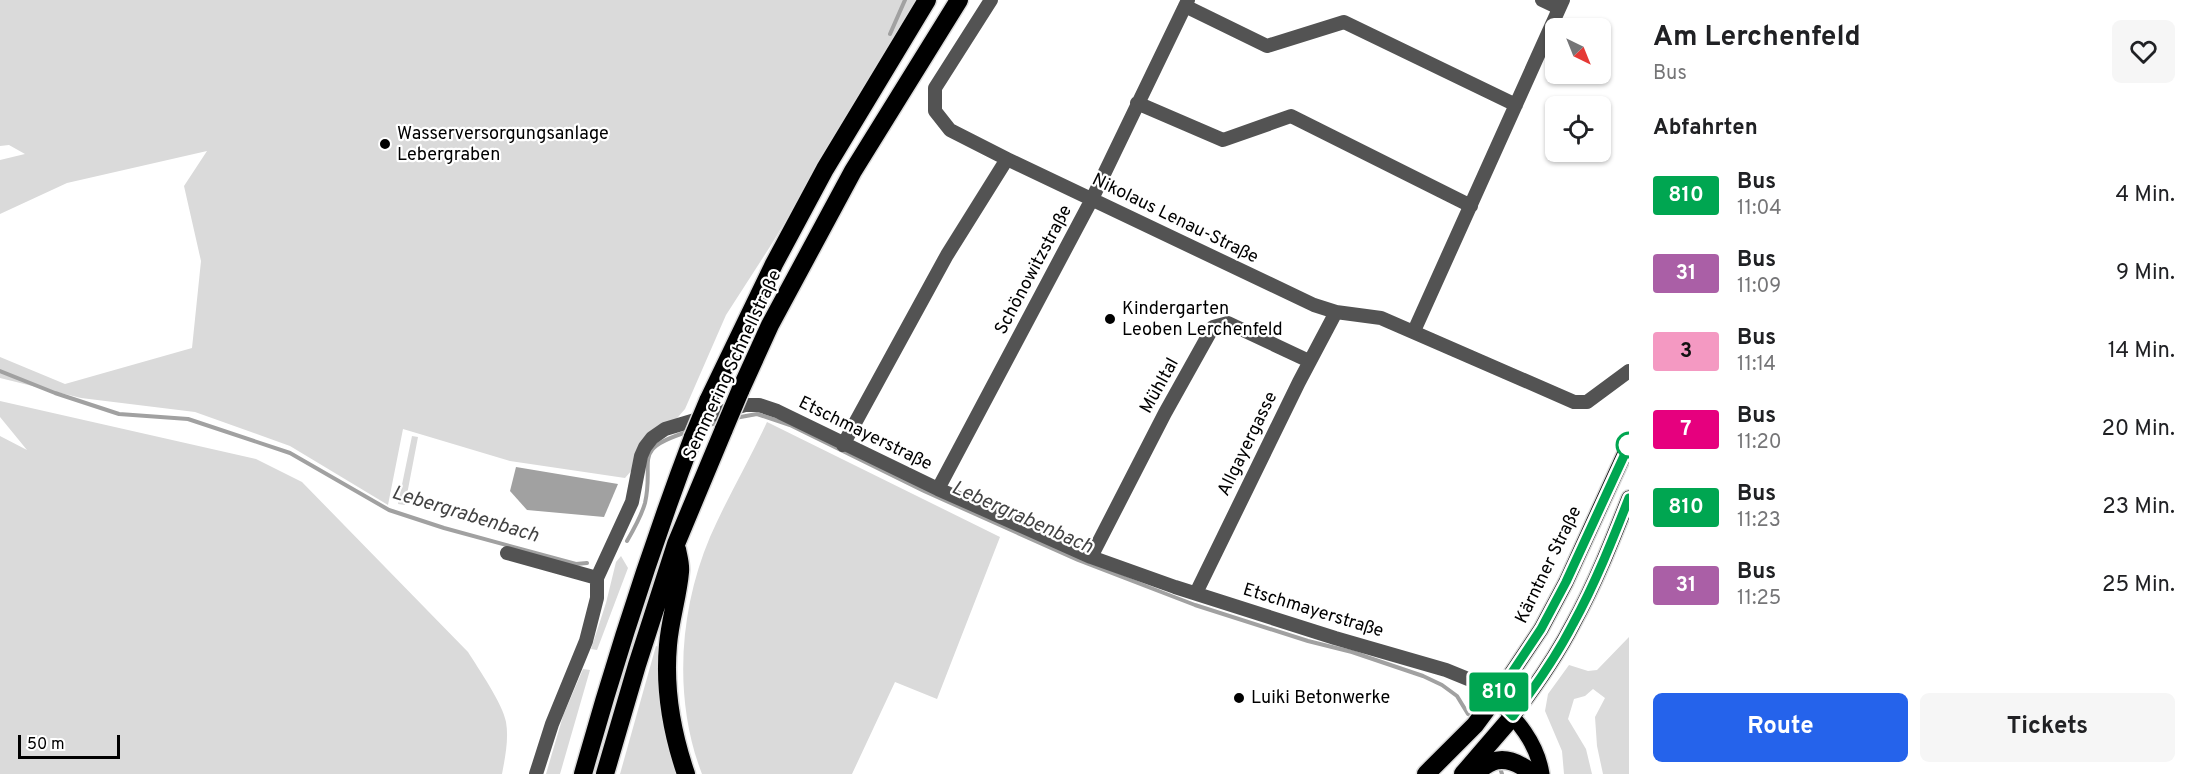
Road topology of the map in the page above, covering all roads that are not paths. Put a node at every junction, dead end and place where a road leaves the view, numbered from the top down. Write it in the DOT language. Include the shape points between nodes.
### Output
graph roads {
  1 [pos="927,0"];
  2 [pos="959,0"];
  3 [pos="991,0"];
  4 [pos="1542,0"];
  5 [pos="1187,3"];
  6 [pos="1561,4"];
  7 [pos="1137,103"];
  8 [pos="1516,105"];
  9 [pos="1007,159"];
  10 [pos="1092,199"];
  11 [pos="1471,206"];
  12 [pos="1336,312"];
  13 [pos="1414,331"];
  14 [pos="1309,361"];
  15 [pos="1629,372"];
  16 [pos="1629,444"];
  17 [pos="843,445"];
  18 [pos="938,489"];
  19 [pos="1629,498"];
  20 [pos="676,544"];
  21 [pos="507,553"];
  22 [pos="1091,557"];
  23 [pos="597,578"];
  24 [pos="1196,593"];
  25 [pos="1495,698"];
  26 [pos="1513,716"];
  27 [pos="1464,773"];
  28 [pos="536,774"];
  29 [pos="583,774"];
  30 [pos="604,774"];
  31 [pos="686,774"];
  32 [pos="1426,774"];
  33 [pos="1533,774"];
  34 [pos="1542,774"];
  1 -- 29 [label="highway, Semmering Schnellstraße, bridge" via="820,178 708,401 658,531"];
  2 -- 20 [label="highway, Semmering Schnellstraße, bridge" via="853,171 770,325"];
  3 -- 9 [label="street, Nikolaus Lenau-Straße" via="935,88 935,111 950,130"];
  4 -- 6 [label="street"];
  5 -- 7 [label="street, Schönowitzstraße"];
  5 -- 8 [label="street" via="1267,46 1344,22"];
  6 -- 8 [label="street"];
  7 -- 10 [label="street, Schönowitzstraße"];
  7 -- 11 [label="street" via="1222,140 1291,116"];
  8 -- 11 [label="street"];
  9 -- 10 [label="street, Nikolaus Lenau-Straße"];
  9 -- 17 [label="street" via="947,255"];
  10 -- 12 [label="street, Nikolaus Lenau-Straße"];
  10 -- 18 [label="street, Schönowitzstraße"];
  11 -- 13 [label="street"];
  12 -- 13 [label="street, Nikolaus Lenau-Straße" via="1382,318"];
  12 -- 14 [label="street, Allgayergasse"];
  13 -- 15 [label="street, Nikolaus Lenau-Straße" via="1580,404"];
  14 -- 22 [label="street, Mühltal" via="1228,323 1213,327"];
  14 -- 24 [label="street, Allgayergasse"];
  16 -- 25 [label="main road, Kärntner Straße" via="1566,582 1541,629"];
  17 -- 18 [label="street, Etschmayerstraße"];
  17 -- 23 [label="street, Etschmayerstraße" via="777,411 753,404 665,429 645,447 632,502"];
  18 -- 22 [label="street, Etschmayerstraße"];
  19 -- 26 [label="main road" via="1574,624"];
  20 -- 30 [label="highway, Semmering Schnellstraße"];
  20 -- 31 [label="highway" via="681,570 668,647 668,695 675,742"];
  21 -- 23 [label="street"];
  22 -- 24 [label="street, Etschmayerstraße"];
  23 -- 28 [label="street, Etschmayerstraße" via="597,598 586,641"];
  24 -- 25 [label="street, Etschmayerstraße" via="1446,670 1473,681"];
  25 -- 26 [label="main road"];
  25 -- 32 [label="highway" via="1475,725"];
  26 -- 27 [label="highway"];
  26 -- 34 [label="main road" via="1533,746"];
  27 -- 33 [label="highway" via="1480,771 1501,760"];
}
